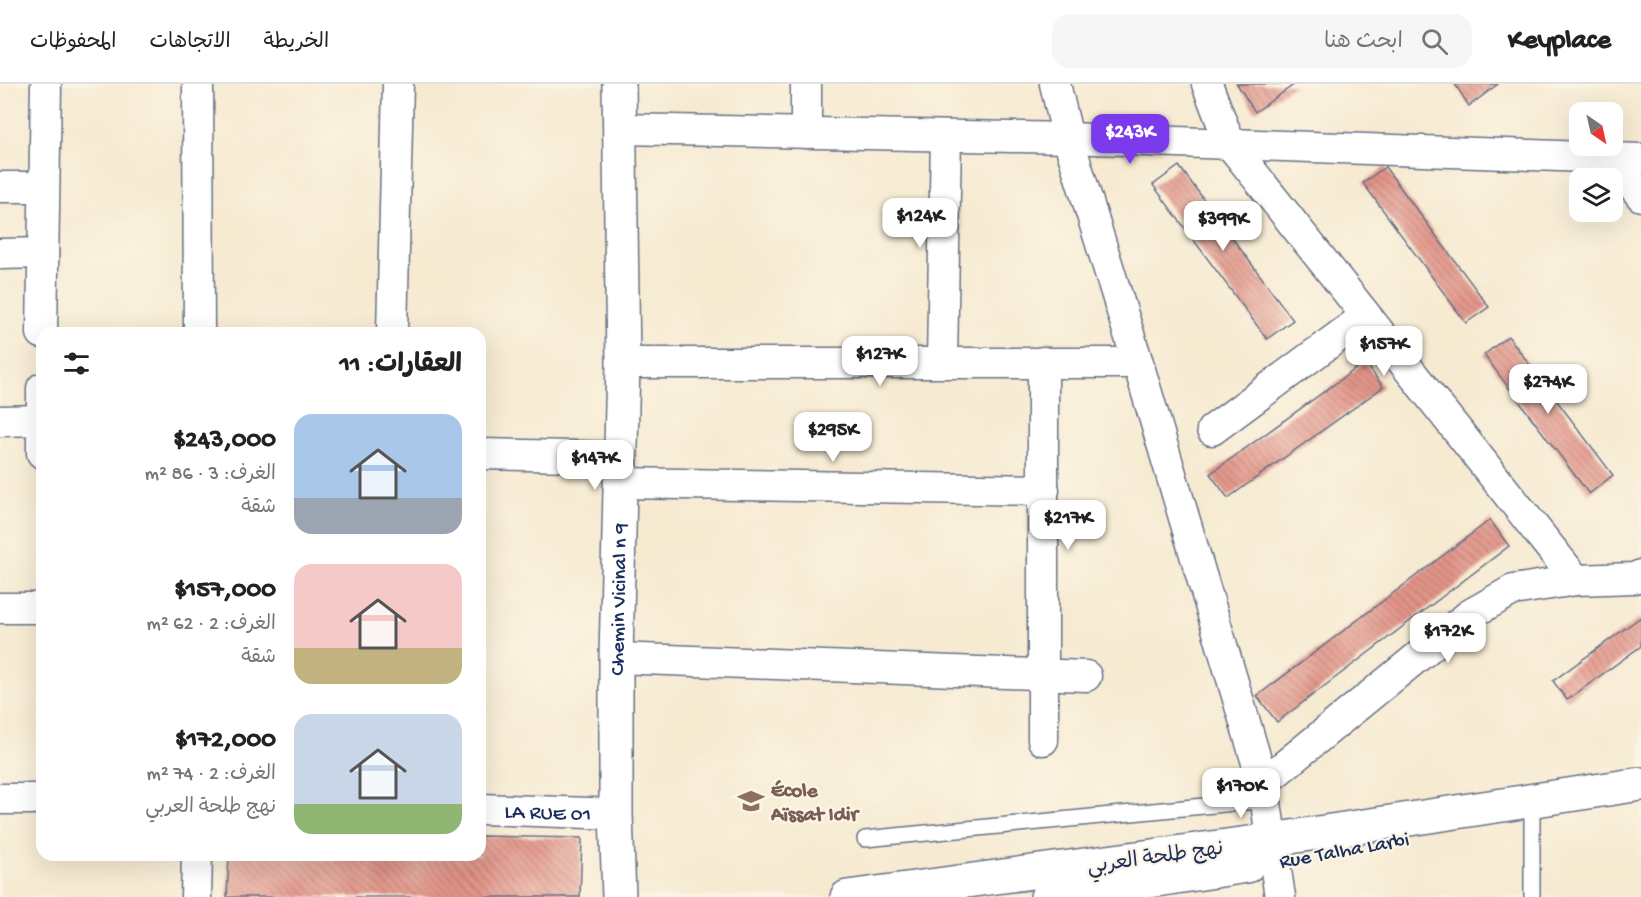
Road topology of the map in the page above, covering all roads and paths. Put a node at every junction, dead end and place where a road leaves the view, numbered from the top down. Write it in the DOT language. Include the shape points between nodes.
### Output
graph roads {
  1 [pos="46,84"];
  2 [pos="198,84"];
  3 [pos="398,84"];
  4 [pos="619,84"];
  5 [pos="806,84"];
  6 [pos="1054,84"];
  7 [pos="1207,84"];
  8 [pos="620,129"];
  9 [pos="806,133"];
  10 [pos="946,136"];
  11 [pos="1068,138"];
  12 [pos="1230,144"];
  13 [pos="1627,158"];
  14 [pos="0,187"];
  15 [pos="43,187"];
  16 [pos="1641,196"];
  17 [pos="43,253"];
  18 [pos="0,254"];
  19 [pos="1366,316"];
  20 [pos="42,327"];
  21 [pos="199,327"];
  22 [pos="392,327"];
  23 [pos="942,362"];
  24 [pos="1043,362"];
  25 [pos="623,363"];
  26 [pos="1138,363"];
  27 [pos="36,420"];
  28 [pos="0,421"];
  29 [pos="1212,430"];
  30 [pos="486,455"];
  31 [pos="621,470"];
  32 [pos="1044,490"];
  33 [pos="1641,575"];
  34 [pos="1576,580"];
  35 [pos="0,608"];
  36 [pos="36,608"];
  37 [pos="616,658"];
  38 [pos="1043,675"];
  39 [pos="1086,676"];
  40 [pos="1043,740"];
  41 [pos="1641,784"];
  42 [pos="1264,792"];
  43 [pos="1641,797"];
  44 [pos="0,799"];
  45 [pos="36,799"];
  46 [pos="1533,808"];
  47 [pos="486,809"];
  48 [pos="616,814"];
  49 [pos="866,839"];
  50 [pos="1272,851"];
  51 [pos="197,861"];
  52 [pos="196,897"];
  53 [pos="619,897"];
  54 [pos="847,897"];
  55 [pos="1047,897"];
  56 [pos="1280,897"];
  57 [pos="1532,897"];
  1 -- 15 [label="street"];
  2 -- 21 [label="street"];
  3 -- 22 [label="street"];
  4 -- 8 [label="street, Chemin Vicinal n 9"];
  5 -- 9 [label="street"];
  6 -- 11 [label="street"];
  7 -- 12 [label="street"];
  8 -- 9 [label="street"];
  8 -- 25 [label="street, Chemin Vicinal n 9"];
  9 -- 10 [label="street"];
  10 -- 11 [label="street"];
  10 -- 23 [label="street"];
  11 -- 12 [label="street"];
  11 -- 26 [label="street"];
  12 -- 13 [label="street"];
  12 -- 19 [label="street"];
  13 -- 16 [label="street"];
  14 -- 15 [label="street"];
  15 -- 17 [label="street"];
  17 -- 18 [label="street"];
  17 -- 20 [label="street"];
  19 -- 29 [label="street"];
  19 -- 34 [label="street"];
  23 -- 24 [label="street"];
  23 -- 25 [label="street"];
  24 -- 26 [label="street"];
  24 -- 32 [label="street"];
  25 -- 31 [label="street, Chemin Vicinal n 9"];
  26 -- 42 [label="street"];
  27 -- 28 [label="street"];
  30 -- 31 [label="street"];
  31 -- 32 [label="street"];
  31 -- 37 [label="street, Chemin Vicinal n 9"];
  32 -- 38 [label="street"];
  33 -- 34 [label="street"];
  34 -- 42 [label="street" via="1513,590 1469,615"];
  35 -- 36 [label="street"];
  37 -- 38 [label="street"];
  37 -- 48 [label="street, Chemin Vicinal n 9"];
  38 -- 39 [label="street"];
  38 -- 40 [label="street"];
  41 -- 46 [label="street"];
  42 -- 49 [label="lane"];
  42 -- 50 [label="street"];
  43 -- 46 [label="street, Rue Talha Larbi"];
  44 -- 45 [label="street"];
  46 -- 50 [label="street, Rue Talha Larbi"];
  46 -- 57 [label="lane"];
  47 -- 48 [label="street, LA RUE 01"];
  48 -- 53 [label="street, Chemin Vicinal n 9"];
  50 -- 54 [label="street, نهج طلحة العربي"];
  50 -- 55 [label="street, Rue Talha Larbi"];
  50 -- 56 [label="street"];
  51 -- 52 [label="street"];
}
